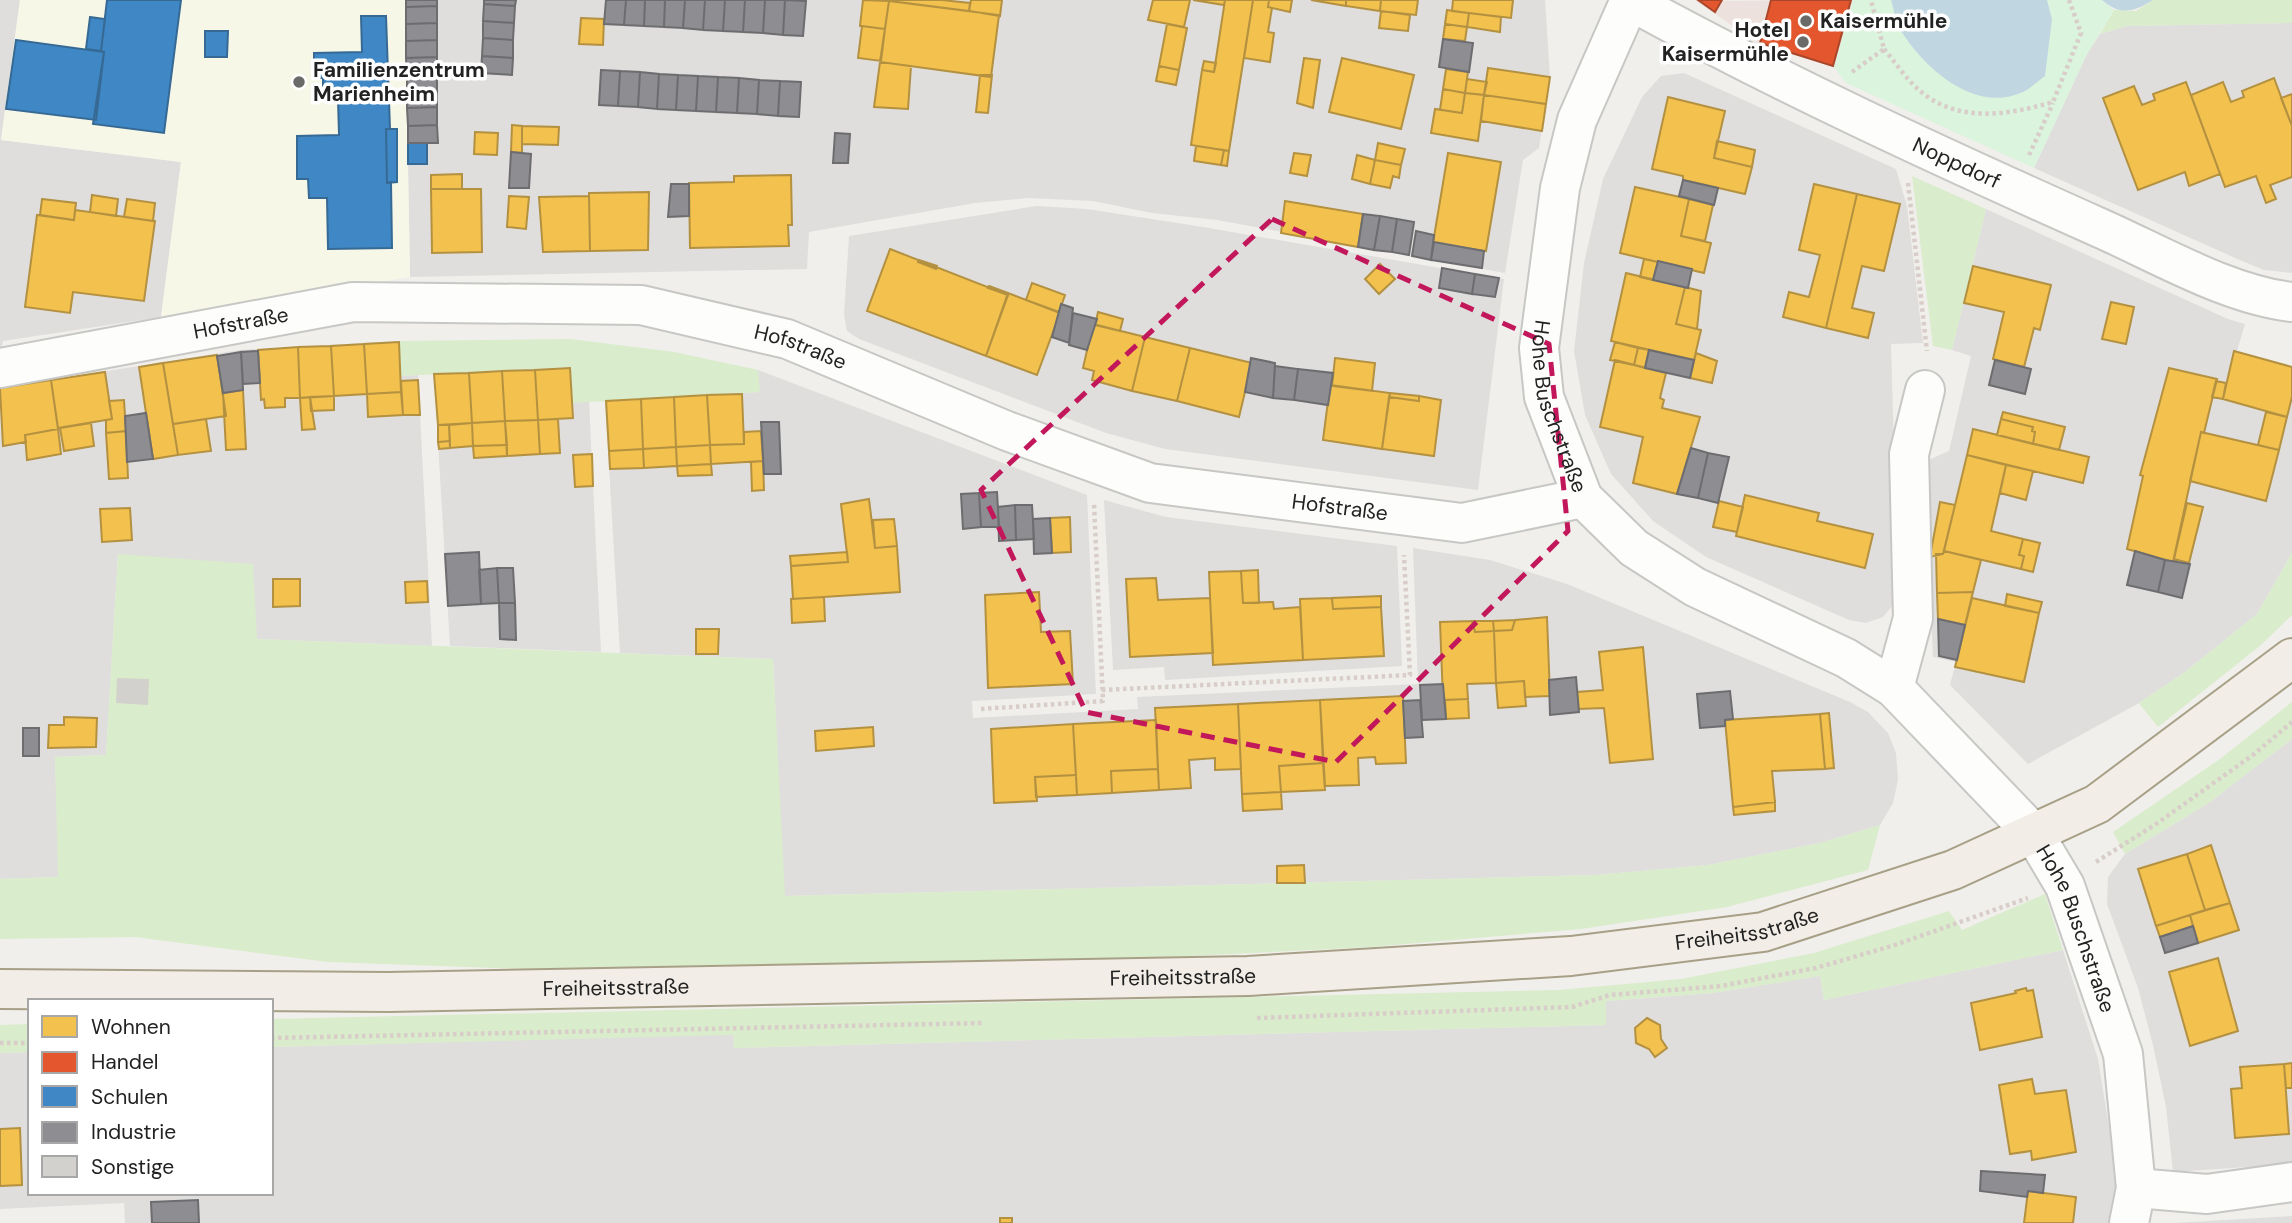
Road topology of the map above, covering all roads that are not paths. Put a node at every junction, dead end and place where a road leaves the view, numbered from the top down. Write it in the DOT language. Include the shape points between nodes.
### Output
graph roads {
  1 [pos="1629,0"];
  2 [pos="2292,302"];
  3 [pos="0,368"];
  4 [pos="1925,390"];
  5 [pos="1583,498"];
  6 [pos="2292,658"];
  7 [pos="1894,688"];
  8 [pos="2034,834"];
  9 [pos="0,989"];
  10 [pos="2292,1182"];
  11 [pos="2132,1205"];
  1 -- 2 [label="street, Noppdorf" via="1829,104 2013,189 2240,290"];
  1 -- 5 [label="street, Hohe Buschstraße" via="1577,120 1563,174 1539,348 1544,397"];
  3 -- 5 [label="street, Hofstraße" via="353,302 641,305 787,339 1007,431 1150,483 1462,523"];
  4 -- 7 [label="street" via="1909,454 1913,618"];
  5 -- 7 [label="street, Hohe Buschstraße" via="1634,548 1695,587 1846,658"];
  6 -- 8 [label="main road, Freiheitsstraße" via="2097,804"];
  7 -- 8 [label="street, Hohe Buschstraße"];
  8 -- 9 [label="main road, Freiheitsstraße" via="1954,870 1763,932 1571,956 1248,976 388,992"];
  8 -- 11 [label="street, Hohe Buschstraße" via="2065,886 2123,1054"];
  10 -- 11 [label="street"];
}
